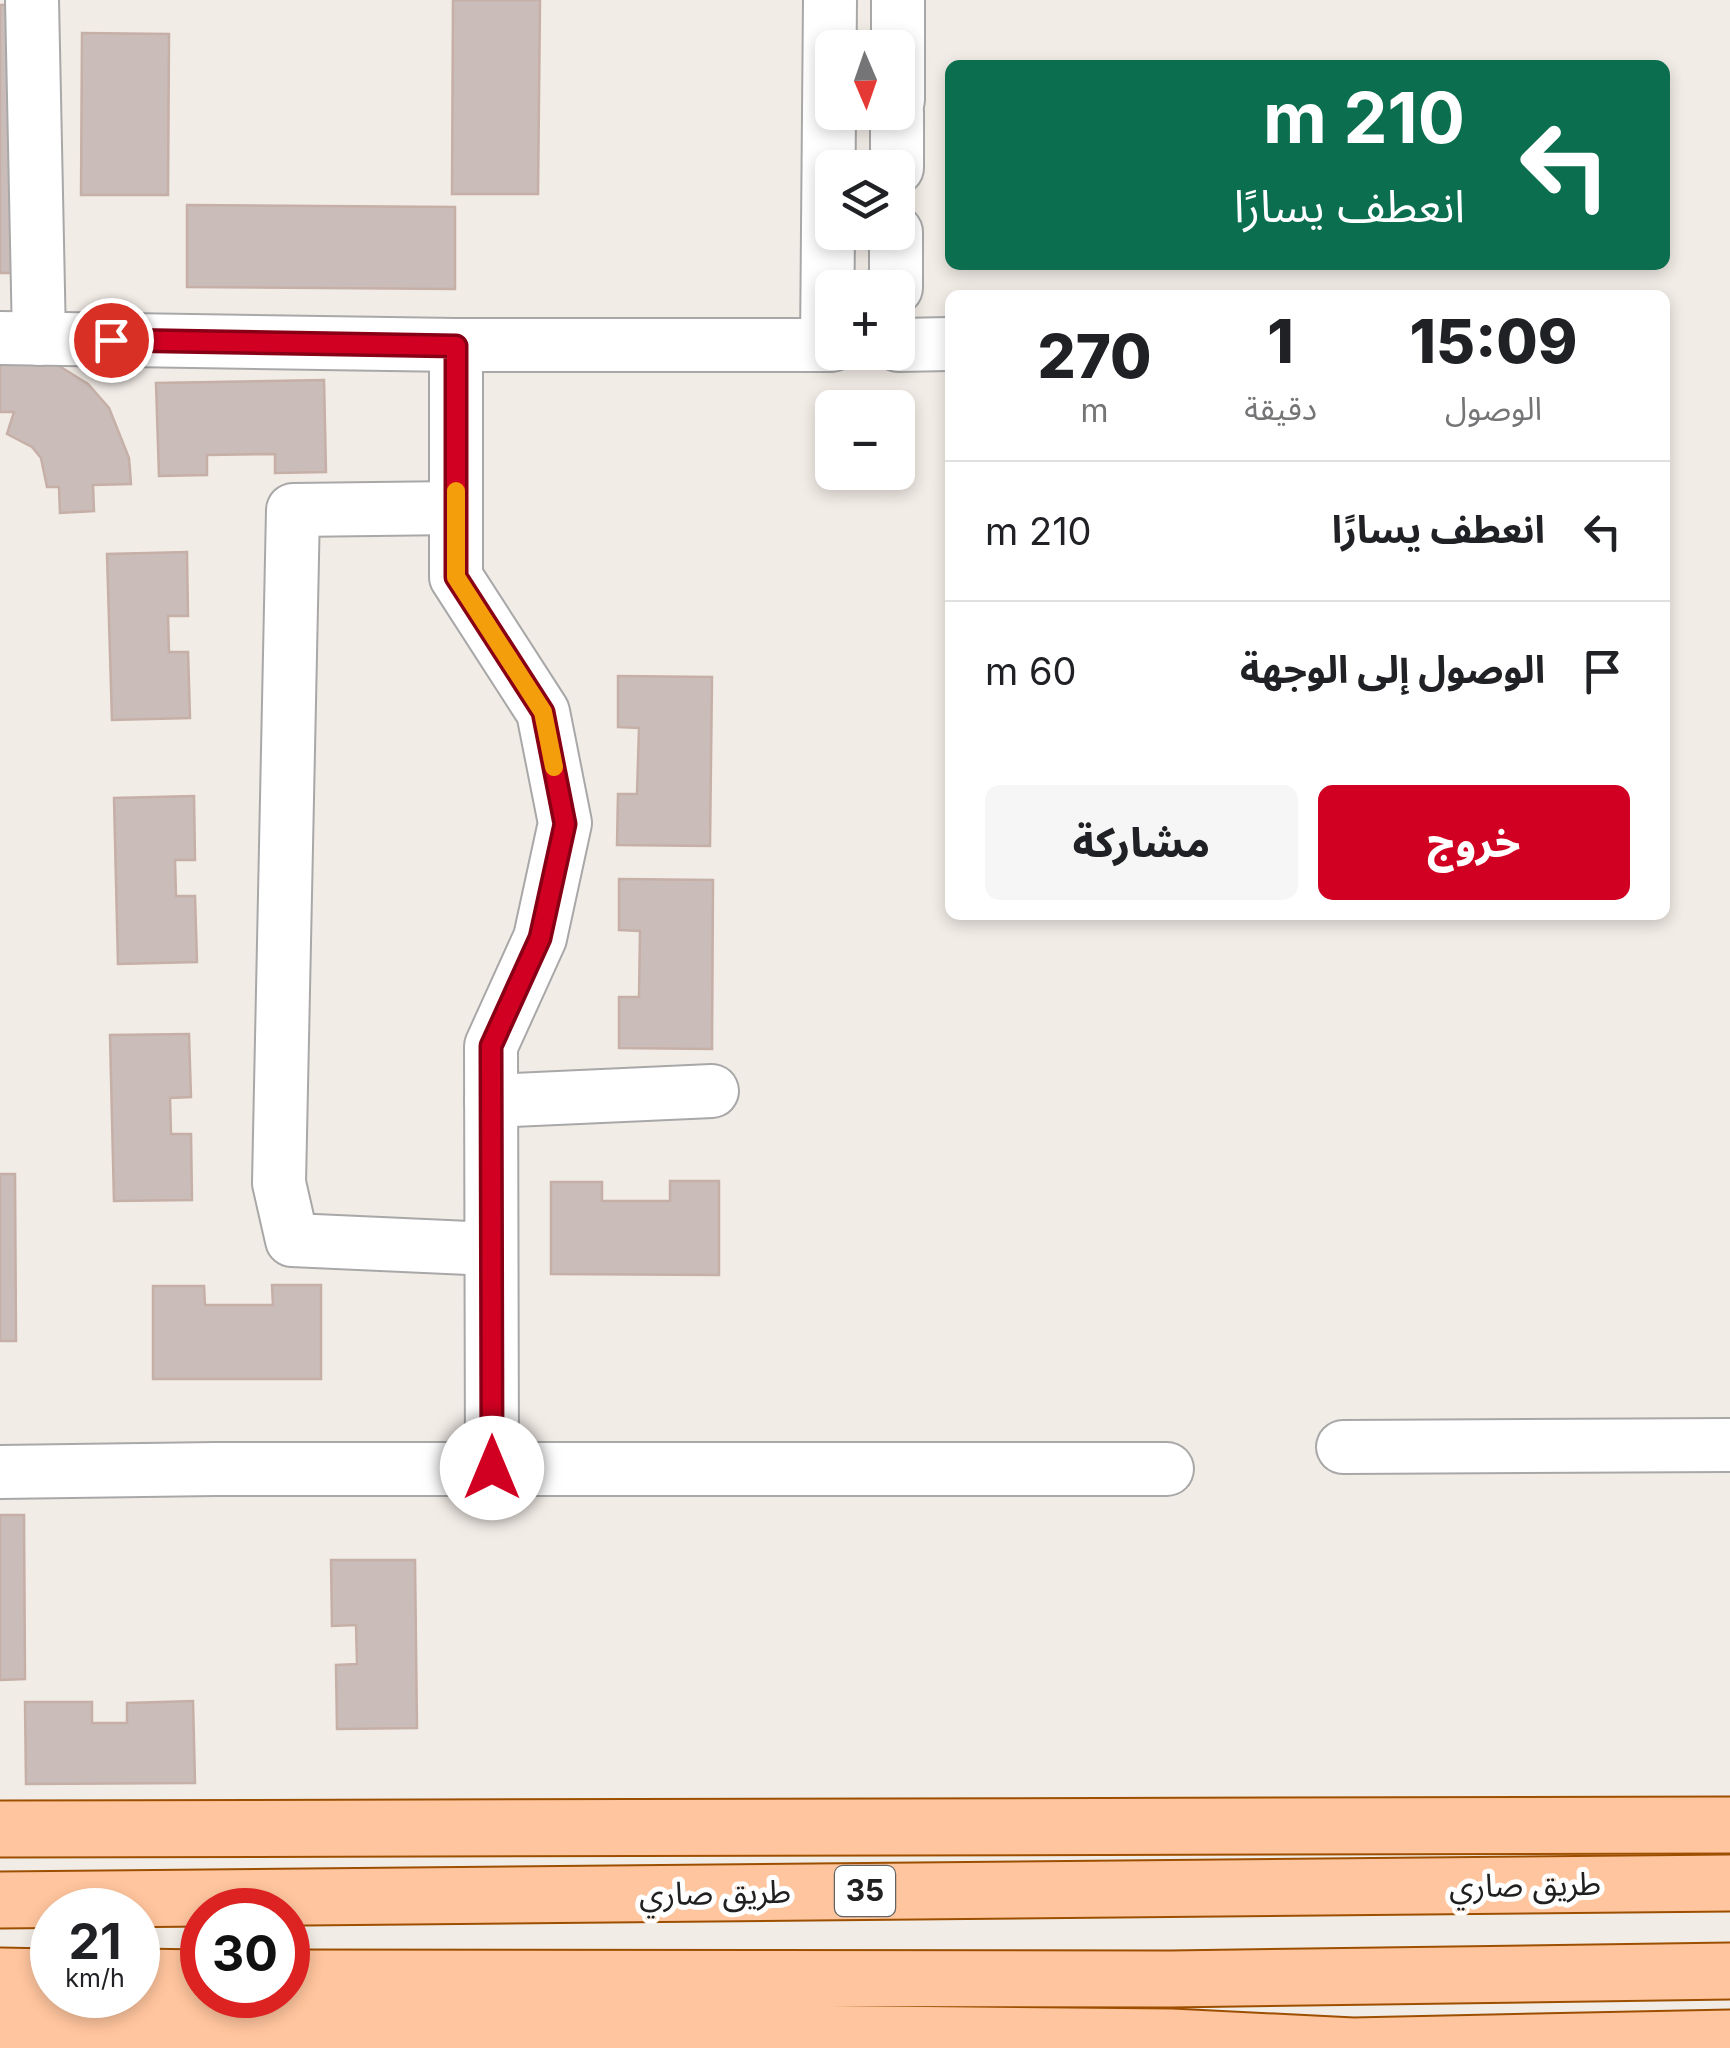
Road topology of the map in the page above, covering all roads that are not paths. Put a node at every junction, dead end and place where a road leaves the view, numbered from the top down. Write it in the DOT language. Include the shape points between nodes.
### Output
graph roads {
  1 [pos="32,0"];
  2 [pos="830,0"];
  3 [pos="898,0"];
  4 [pos="898,30"];
  5 [pos="830,270"];
  6 [pos="19,339"];
  7 [pos="815,344"];
  8 [pos="915,344"];
  9 [pos="945,344"];
  10 [pos="456,346"];
  11 [pos="456,508"];
  12 [pos="712,1091"];
  13 [pos="490,1101"];
  14 [pos="491,1249"];
  15 [pos="1730,1445"];
  16 [pos="1343,1447"];
  17 [pos="492,1468"];
  18 [pos="1168,1469"];
  19 [pos="0,1472"];
  20 [pos="1730,1825"];
  21 [pos="1591,1826"];
  22 [pos="258,1829"];
  23 [pos="0,1830"];
  24 [pos="1730,1883"];
  25 [pos="1594,1884"];
  26 [pos="262,1888"];
  27 [pos="310,1897"];
  28 [pos="180,1898"];
  29 [pos="0,1900"];
  30 [pos="1730,1972"];
  31 [pos="0,1976"];
  32 [pos="310,1978"];
  33 [pos="1170,1979"];
  34 [pos="30,2005"];
  35 [pos="149,2018"];
  36 [pos="1171,2037"];
  37 [pos="1730,2038"];
  38 [pos="1354,2047"];
  39 [pos="1481,2047"];
  1 -- 6 [label="street"];
  2 -- 5 [label="street"];
  3 -- 4 [label="street"];
  6 -- 10 [label="street"];
  7 -- 10 [label="street"];
  8 -- 9 [label="street"];
  10 -- 11 [label="street"];
  11 -- 13 [label="street" via="456,577 543,712 565,824 540,938 491,1046"];
  11 -- 14 [label="street" via="293,510 278,1183 292,1240"];
  12 -- 13 [label="street"];
  13 -- 14 [label="street"];
  14 -- 17 [label="street"];
  15 -- 16 [label="street"];
  17 -- 18 [label="street"];
  17 -- 19 [label="street"];
  20 -- 21 [label="main road"];
  21 -- 22 [label="main road"];
  21 -- 25 [label="main road"];
  22 -- 23 [label="main road"];
  22 -- 26 [label="main road"];
  24 -- 25 [label="main road, طريق صاري / 35"];
  25 -- 27 [label="main road, طريق صاري / 35"];
  28 -- 29 [label="main road, طريق صاري / 35"];
  30 -- 33 [label="main road"];
  31 -- 34 [label="main road"];
  32 -- 33 [label="main road"];
  33 -- 36 [label="main road"];
  35 -- 36 [label="main road"];
  36 -- 38 [label="main road"];
  37 -- 39 [label="main road"];
  38 -- 39 [label="main road"];
}
